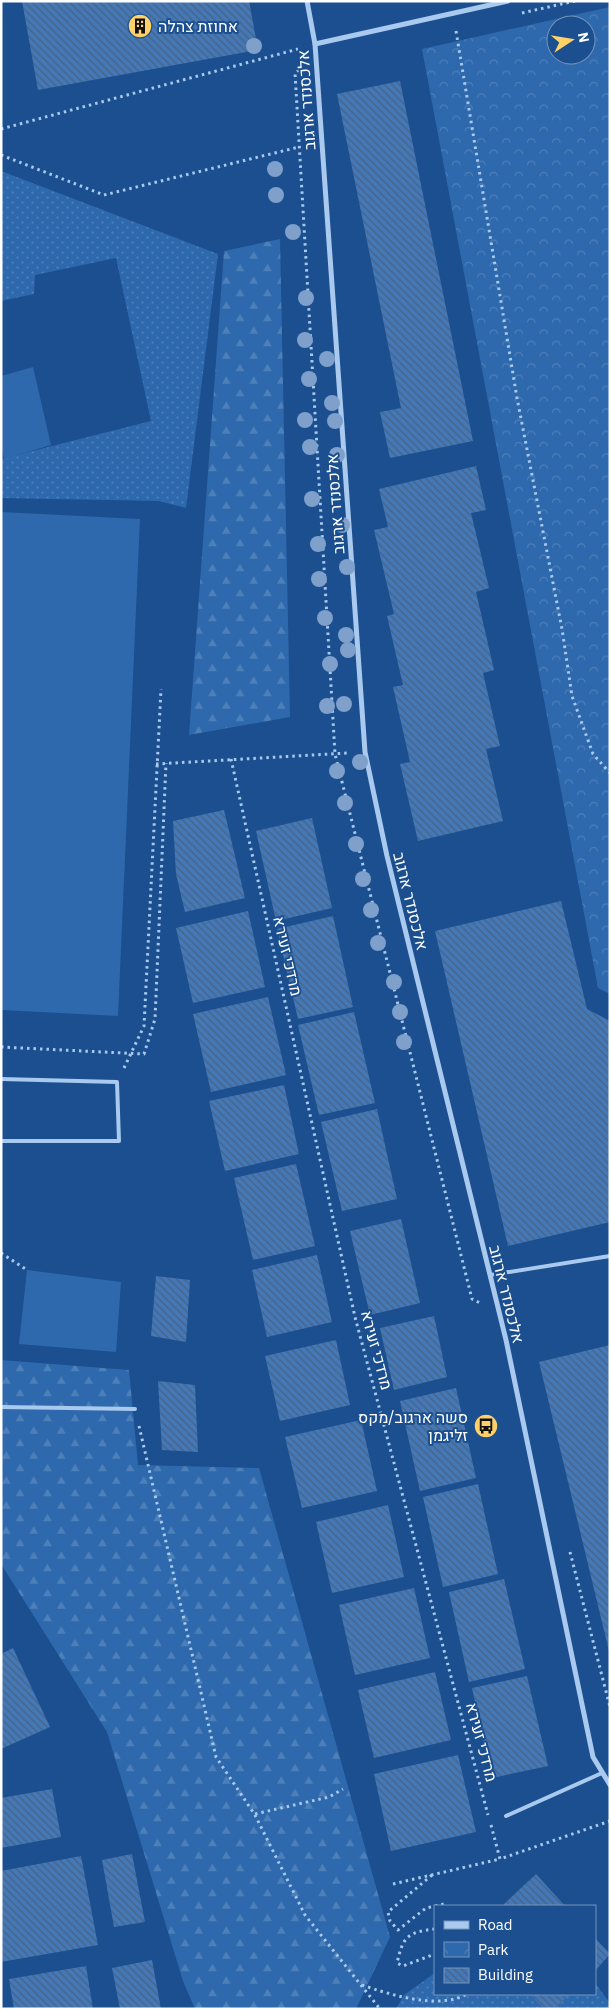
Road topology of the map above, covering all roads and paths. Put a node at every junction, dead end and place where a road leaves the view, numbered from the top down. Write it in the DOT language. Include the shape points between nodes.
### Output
graph roads {
  1 [pos="307,1"];
  2 [pos="508,1"];
  3 [pos="454,13"];
  4 [pos="315,44"];
  5 [pos="1,129"];
  6 [pos="299,147"];
  7 [pos="1,155"];
  8 [pos="161,690"];
  9 [pos="365,752"];
  10 [pos="231,759"];
  11 [pos="166,763"];
  12 [pos="156,764"];
  13 [pos="610,773"];
  14 [pos="1,1047"];
  15 [pos="132,1052"];
  16 [pos="1,1079"];
  17 [pos="117,1082"];
  18 [pos="1,1141"];
  19 [pos="1,1253"];
  20 [pos="610,1256"];
  21 [pos="27,1270"];
  22 [pos="490,1275"];
  23 [pos="1,1407"];
  24 [pos="135,1409"];
  25 [pos="602,1772"];
  26 [pos="610,1785"];
  27 [pos="343,1790"];
  28 [pos="255,1814"];
  29 [pos="506,1816"];
  30 [pos="610,1821"];
  31 [pos="500,1859"];
  32 [pos="432,1875"];
  33 [pos="393,1884"];
  34 [pos="434,1906"];
  35 [pos="434,1928"];
  36 [pos="434,1954"];
  37 [pos="361,1985"];
  38 [pos="466,1995"];
  39 [pos="378,2008"];
  1 -- 4 [label="street, אלכסנדר ארגוב"];
  2 -- 3 [label="street"];
  3 -- 4 [label="street"];
  3 -- 13 [label="path" via="517,398 572,696 593,754"];
  4 -- 5 [label="path"];
  4 -- 9 [label="street, אלכסנדר ארגוב"];
  6 -- 7 [label="path" via="104,195"];
  8 -- 12 [label="path"];
  9 -- 10 [label="path"];
  9 -- 22 [label="street, אלכסנדר ארגוב" via="387,856"];
  10 -- 11 [label="path"];
  10 -- 31 [label="path, מרדכי זעירא" via="355,1317"];
  11 -- 12 [label="path"];
  11 -- 15 [label="path" via="155,1019 144,1054"];
  12 -- 15 [label="path" via="144,1026"];
  14 -- 15 [label="path"];
  15 -- 17 [label="path"];
  16 -- 17 [label="lane"];
  17 -- 18 [label="lane" via="118,1141"];
  19 -- 21 [label="path"];
  20 -- 22 [label="lane"];
  22 -- 25 [label="street, אלכסנדר ארגוב" via="593,1757"];
  23 -- 24 [label="lane"];
  24 -- 28 [label="path" via="216,1757"];
  25 -- 26 [label="street, אלכסנדר ארגוב"];
  25 -- 29 [label="lane"];
  27 -- 28 [label="path" via="329,1797"];
  28 -- 37 [label="path" via="305,1915"];
  30 -- 31 [label="path"];
  31 -- 32 [label="path"];
  32 -- 33 [label="path"];
  32 -- 34 [label="path" via="388,1912 390,1921 398,1930 426,1908"];
  35 -- 36 [label="path" via="416,1931 402,1941 397,1963 402,1966"];
  37 -- 38 [label="path" via="431,2005"];
  37 -- 39 [label="path"];
}
